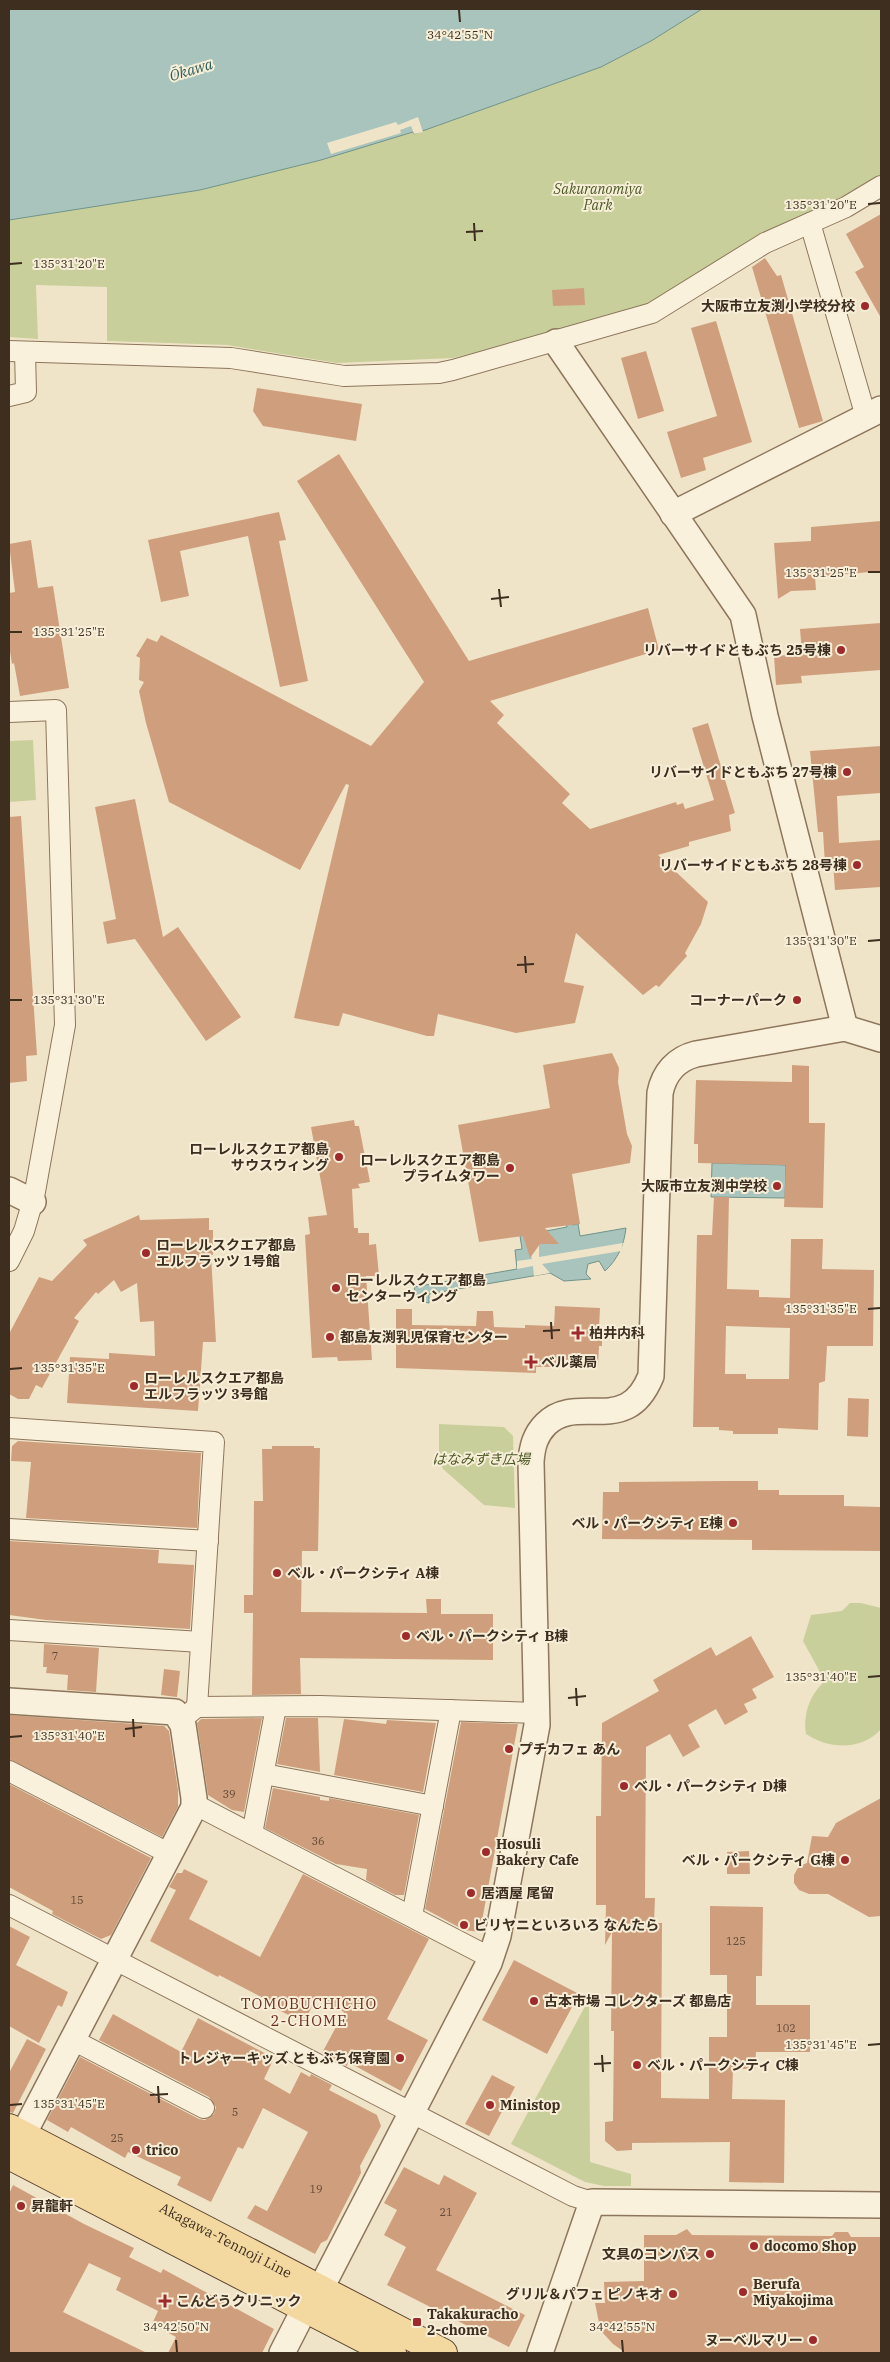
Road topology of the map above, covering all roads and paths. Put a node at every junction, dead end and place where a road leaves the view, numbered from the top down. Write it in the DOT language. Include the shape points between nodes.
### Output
graph roads {
  1 [pos="881,186"];
  2 [pos="810,223"];
  3 [pos="556,342"];
  4 [pos="17,351"];
  5 [pos="9,396"];
  6 [pos="874,413"];
  7 [pos="673,514"];
  8 [pos="9,712"];
  9 [pos="845,1028"];
  10 [pos="881,1039"];
  11 [pos="9,1190"];
  12 [pos="33,1202"];
  13 [pos="9,1261"];
  14 [pos="11,1431"];
  15 [pos="9,1529"];
  16 [pos="208,1541"];
  17 [pos="9,1630"];
  18 [pos="201,1642"];
  19 [pos="9,1700"];
  20 [pos="276,1707"];
  21 [pos="451,1710"];
  22 [pos="537,1713"];
  23 [pos="189,1714"];
  24 [pos="9,1771"];
  25 [pos="264,1774"];
  26 [pos="194,1804"];
  27 [pos="433,1806"];
  28 [pos="252,1834"];
  29 [pos="170,1854"];
  30 [pos="9,1905"];
  31 [pos="412,1916"];
  32 [pos="491,1958"];
  33 [pos="115,1960"];
  34 [pos="73,2040"];
  35 [pos="204,2108"];
  36 [pos="412,2113"];
  37 [pos="12,2148"];
  38 [pos="592,2202"];
  39 [pos="881,2204"];
  40 [pos="313,2299"];
  41 [pos="282,2353"];
  42 [pos="392,2353"];
  43 [pos="442,2353"];
  44 [pos="540,2353"];
  1 -- 2 [label="street"];
  2 -- 3 [label="street" via="765,243 652,313"];
  2 -- 6 [label="street"];
  3 -- 4 [label="street" via="439,373 344,376 231,358"];
  3 -- 7 [label="street"];
  4 -- 5 [label="street" via="26,392"];
  6 -- 7 [label="street"];
  7 -- 9 [label="street" via="743,615 760,697"];
  8 -- 12 [label="street" via="56,710 65,1025"];
  9 -- 10 [label="street"];
  9 -- 22 [label="street" via="688,1056 677,1062 663,1079 651,1376 644,1391 628,1406 612,1411 579,1410 555,1416 533,1443"];
  11 -- 12 [label="street"];
  12 -- 13 [label="street" via="24,1231"];
  14 -- 16 [label="street" via="214,1442"];
  15 -- 16 [label="street"];
  16 -- 18 [label="street"];
  17 -- 18 [label="street"];
  18 -- 23 [label="street"];
  19 -- 23 [label="street" via="172,1710"];
  20 -- 21 [label="street"];
  20 -- 23 [label="street"];
  20 -- 25 [label="street"];
  21 -- 22 [label="street"];
  21 -- 27 [label="street"];
  22 -- 32 [label="street" via="498,1936"];
  23 -- 26 [label="street"];
  24 -- 29 [label="street"];
  25 -- 27 [label="street"];
  25 -- 28 [label="street"];
  26 -- 28 [label="street"];
  26 -- 29 [label="street"];
  27 -- 31 [label="street"];
  28 -- 31 [label="street"];
  29 -- 33 [label="street"];
  30 -- 33 [label="street"];
  31 -- 32 [label="street"];
  32 -- 36 [label="street"];
  33 -- 34 [label="street"];
  33 -- 36 [label="street"];
  34 -- 35 [label="street"];
  34 -- 37 [label="street"];
  36 -- 38 [label="street" via="573,2196"];
  36 -- 40 [label="street"];
  37 -- 40 [label="main road, Akagawa-Tennoji Line"];
  38 -- 39 [label="street"];
  38 -- 44 [label="street"];
  40 -- 41 [label="street"];
  40 -- 42 [label="main road, Akagawa-Tennoji Line"];
  40 -- 43 [label="main road, Akagawa-Tennoji Line"];
}
